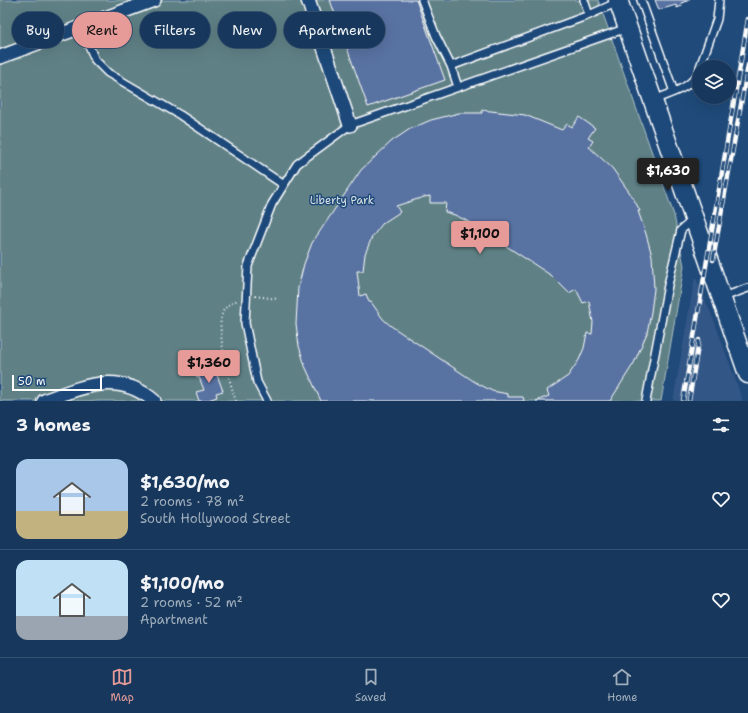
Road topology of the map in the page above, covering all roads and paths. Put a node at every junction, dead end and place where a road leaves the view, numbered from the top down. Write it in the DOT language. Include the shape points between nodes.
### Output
graph roads {
  1 [pos="154,0"];
  2 [pos="308,0"];
  3 [pos="422,0"];
  4 [pos="584,0"];
  5 [pos="641,0"];
  6 [pos="719,0"];
  7 [pos="618,1"];
  8 [pos="131,4"];
  9 [pos="114,12"];
  10 [pos="589,15"];
  11 [pos="627,28"];
  12 [pos="72,30"];
  13 [pos="90,48"];
  14 [pos="0,57"];
  15 [pos="702,60"];
  16 [pos="451,66"];
  17 [pos="692,81"];
  18 [pos="458,87"];
  19 [pos="674,92"];
  20 [pos="652,101"];
  21 [pos="350,125"];
  22 [pos="284,184"];
  23 [pos="694,220"];
  24 [pos="748,288"];
  25 [pos="247,295"];
  26 [pos="721,298"];
  27 [pos="278,299"];
  28 [pos="748,374"];
  29 [pos="44,401"];
  30 [pos="154,401"];
  31 [pos="236,401"];
  32 [pos="267,401"];
  33 [pos="646,401"];
  1 -- 8 [label="street"];
  2 -- 21 [label="street"];
  3 -- 16 [label="lane"];
  4 -- 10 [label="lane"];
  5 -- 19 [label="lane"];
  6 -- 15 [label="lane" via="717,19"];
  7 -- 10 [label="lane"];
  7 -- 11 [label="main road"];
  8 -- 9 [label="street"];
  10 -- 16 [label="lane"];
  11 -- 18 [label="lane"];
  11 -- 20 [label="main road"];
  12 -- 14 [label="street"];
  13 -- 22 [label="lane" via="95,60 108,73 180,115"];
  16 -- 18 [label="lane"];
  17 -- 19 [label="lane"];
  18 -- 21 [label="lane"];
  19 -- 20 [label="lane"];
  20 -- 23 [label="main road"];
  21 -- 22 [label="lane" via="298,164"];
  22 -- 25 [label="lane" via="272,204 248,266"];
  23 -- 26 [label="main road"];
  23 -- 33 [label="lane" via="681,230"];
  24 -- 26 [label="lane"];
  25 -- 27 [label="path"];
  25 -- 31 [label="path" via="229,304 222,314 226,361"];
  25 -- 32 [label="lane" via="245,323 257,382"];
  26 -- 28 [label="main road"];
  29 -- 30 [label="street" via="81,388 108,383 136,389"];
}
